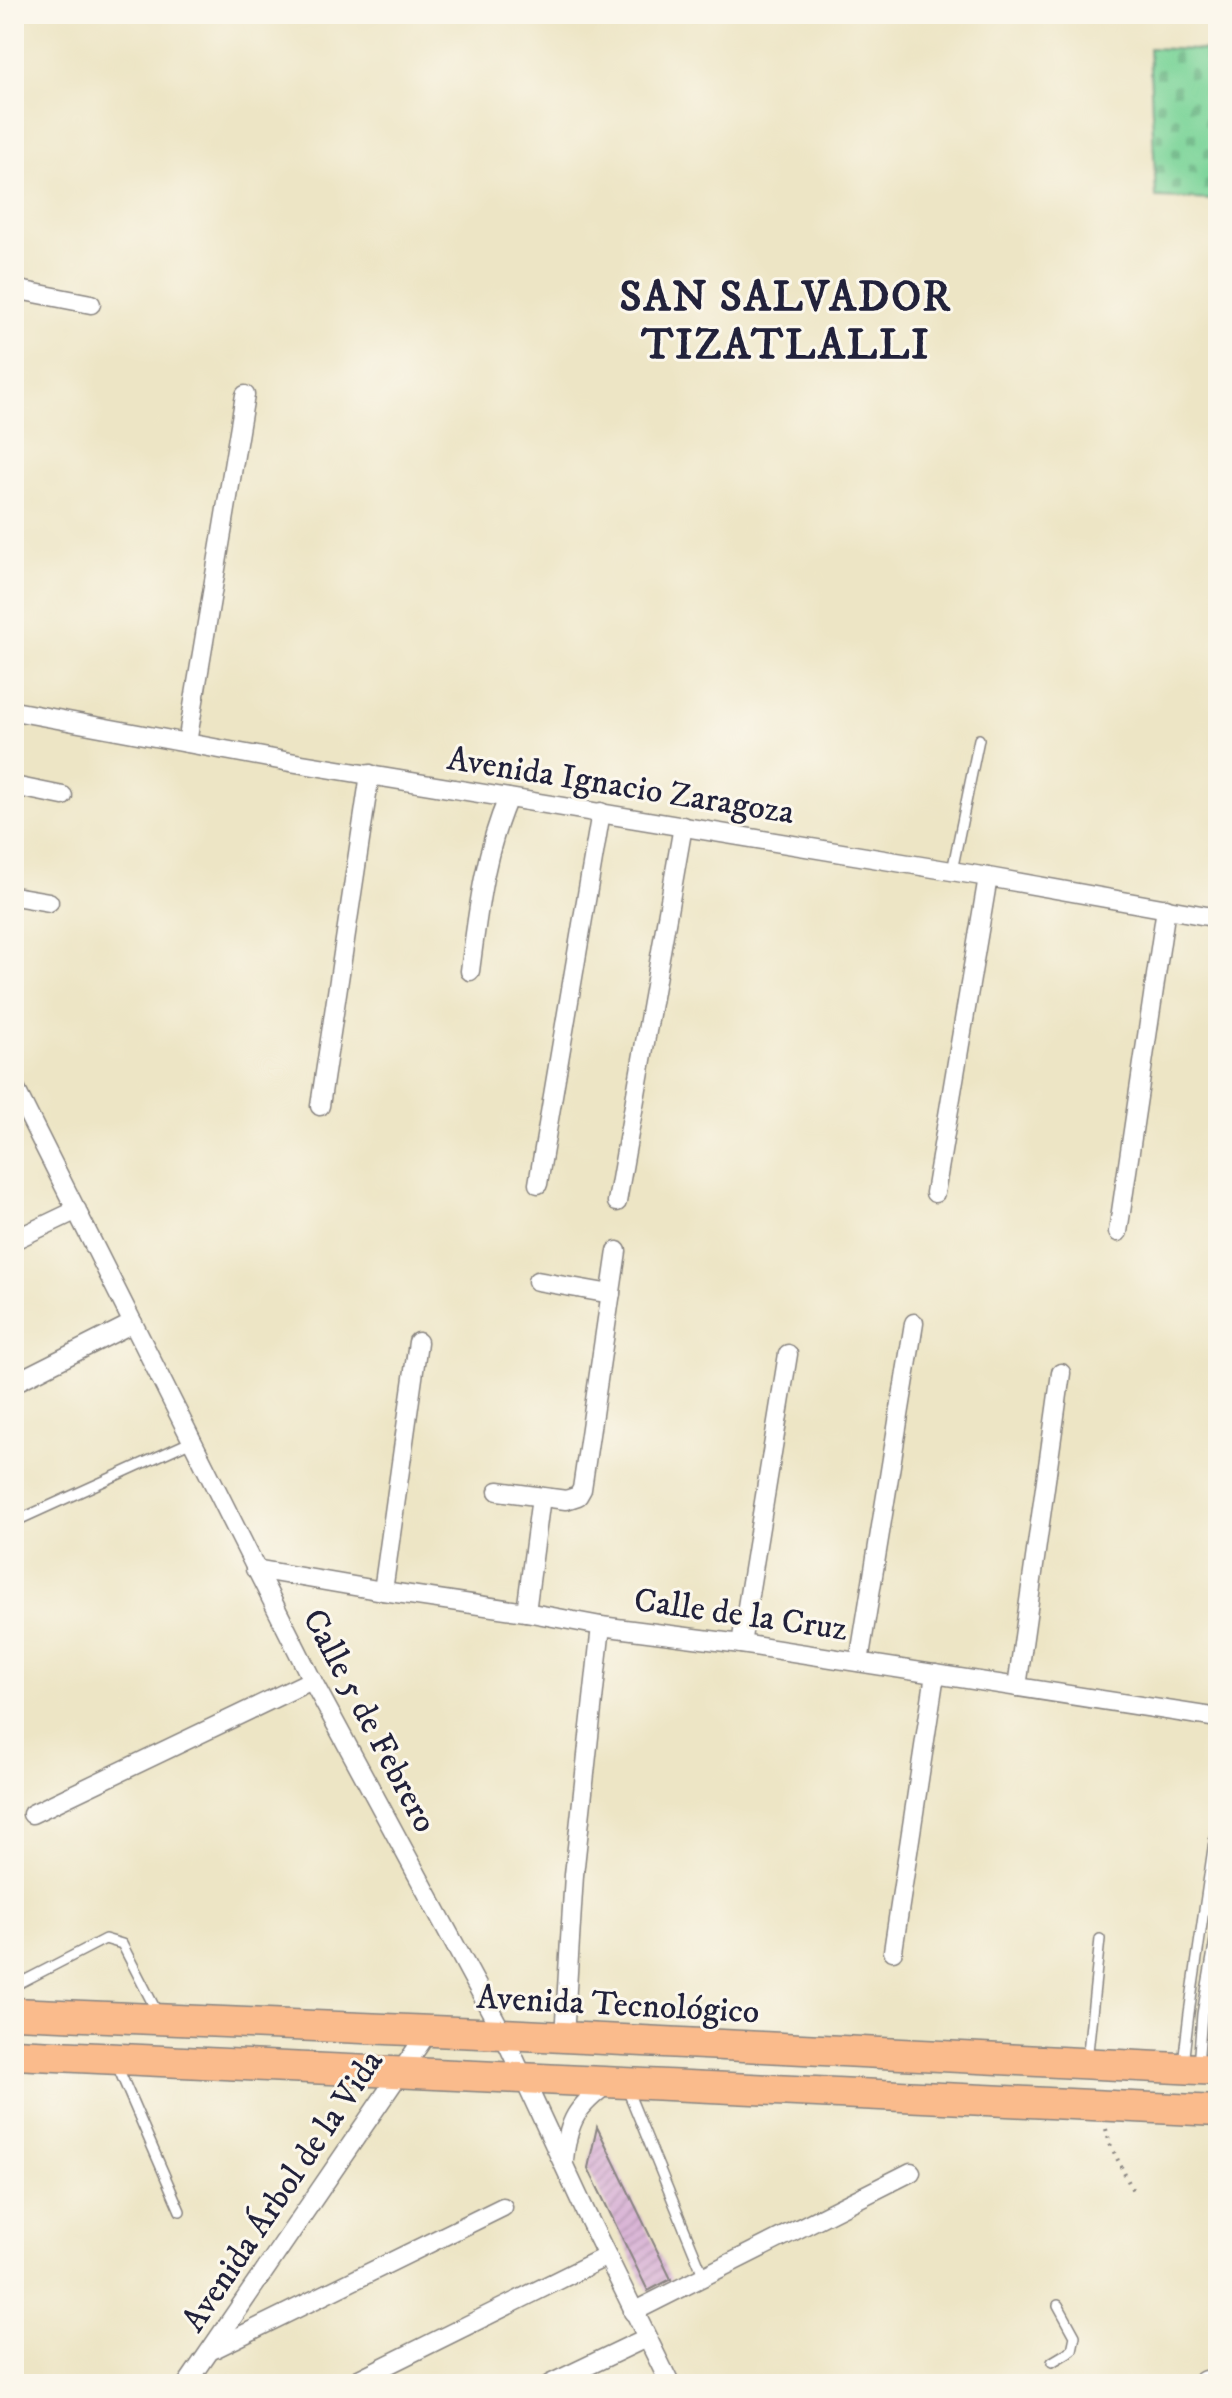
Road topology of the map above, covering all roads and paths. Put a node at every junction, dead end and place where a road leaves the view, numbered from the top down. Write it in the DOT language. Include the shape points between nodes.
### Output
graph roads {
  1 [pos="14,289"];
  2 [pos="91,304"];
  3 [pos="245,395"];
  4 [pos="14,711"];
  5 [pos="979,739"];
  6 [pos="187,743"];
  7 [pos="370,774"];
  8 [pos="14,786"];
  9 [pos="63,796"];
  10 [pos="508,798"];
  11 [pos="601,812"];
  12 [pos="683,826"];
  13 [pos="952,871"];
  14 [pos="988,877"];
  15 [pos="14,896"];
  16 [pos="49,902"];
  17 [pos="1166,908"];
  18 [pos="1218,918"];
  19 [pos="470,971"];
  20 [pos="14,1086"];
  21 [pos="320,1106"];
  22 [pos="538,1184"];
  23 [pos="935,1193"];
  24 [pos="617,1202"];
  25 [pos="77,1210"];
  26 [pos="1118,1232"];
  27 [pos="14,1240"];
  28 [pos="617,1251"];
  29 [pos="537,1281"];
  30 [pos="611,1294"];
  31 [pos="133,1323"];
  32 [pos="914,1323"];
  33 [pos="418,1342"];
  34 [pos="788,1354"];
  35 [pos="1061,1373"];
  36 [pos="14,1383"];
  37 [pos="192,1441"];
  38 [pos="498,1491"];
  39 [pos="541,1497"];
  40 [pos="14,1522"];
  41 [pos="255,1569"];
  42 [pos="383,1591"];
  43 [pos="526,1612"];
  44 [pos="601,1626"];
  45 [pos="741,1644"];
  46 [pos="859,1662"];
  47 [pos="935,1674"];
  48 [pos="312,1680"];
  49 [pos="1017,1687"];
  50 [pos="1218,1718"];
  51 [pos="32,1814"];
  52 [pos="1218,1814"];
  53 [pos="1218,1923"];
  54 [pos="1100,1939"];
  55 [pos="893,1951"];
  56 [pos="14,1986"];
  57 [pos="14,2013"];
  58 [pos="160,2019"];
  59 [pos="428,2032"];
  60 [pos="503,2034"];
  61 [pos="564,2037"];
  62 [pos="14,2054"];
  63 [pos="114,2060"];
  64 [pos="1087,2064"];
  65 [pos="1200,2070"];
  66 [pos="401,2071"];
  67 [pos="524,2078"];
  68 [pos="618,2081"];
  69 [pos="1100,2105"];
  70 [pos="1218,2111"];
  71 [pos="563,2163"];
  72 [pos="911,2172"];
  73 [pos="1134,2193"];
  74 [pos="503,2207"];
  75 [pos="180,2211"];
  76 [pos="607,2256"];
  77 [pos="704,2277"];
  78 [pos="1058,2305"];
  79 [pos="633,2312"];
  80 [pos="646,2338"];
  81 [pos="212,2349"];
  82 [pos="1052,2362"];
  83 [pos="187,2384"];
  84 [pos="349,2384"];
  85 [pos="550,2384"];
  86 [pos="670,2384"];
  1 -- 2 [label="street"];
  3 -- 6 [label="street"];
  4 -- 6 [label="street, Avenida Ignacio Zaragoza"];
  5 -- 13 [label="lane"];
  6 -- 7 [label="street, Avenida Ignacio Zaragoza"];
  7 -- 10 [label="street, Avenida Ignacio Zaragoza"];
  7 -- 21 [label="street"];
  8 -- 9 [label="street"];
  10 -- 11 [label="street, Avenida Ignacio Zaragoza"];
  10 -- 19 [label="street" via="494,831"];
  11 -- 12 [label="street, Avenida Ignacio Zaragoza"];
  11 -- 22 [label="street"];
  12 -- 13 [label="street, Avenida Ignacio Zaragoza"];
  12 -- 24 [label="street"];
  13 -- 14 [label="street, Avenida Ignacio Zaragoza"];
  14 -- 17 [label="street, Avenida Ignacio Zaragoza"];
  14 -- 23 [label="street"];
  15 -- 16 [label="street"];
  17 -- 18 [label="street, Avenida Ignacio Zaragoza"];
  17 -- 26 [label="street"];
  20 -- 25 [label="street, Calle 5 de Febrero"];
  25 -- 27 [label="street"];
  25 -- 31 [label="street, Calle 5 de Febrero"];
  28 -- 30 [label="street"];
  29 -- 30 [label="street"];
  30 -- 39 [label="street" via="582,1489 572,1499"];
  31 -- 36 [label="street"];
  31 -- 37 [label="street, Calle 5 de Febrero"];
  32 -- 46 [label="street"];
  33 -- 42 [label="street"];
  34 -- 45 [label="street"];
  35 -- 49 [label="street"];
  37 -- 40 [label="lane"];
  37 -- 41 [label="street, Calle 5 de Febrero"];
  38 -- 39 [label="street"];
  39 -- 43 [label="street"];
  41 -- 42 [label="street, Calle de la Cruz"];
  41 -- 48 [label="street, Calle 5 de Febrero"];
  42 -- 43 [label="street, Calle de la Cruz"];
  43 -- 44 [label="street, Calle de la Cruz"];
  44 -- 45 [label="street, Calle de la Cruz"];
  44 -- 61 [label="street" via="574,1875"];
  45 -- 46 [label="street, Calle de la Cruz"];
  46 -- 47 [label="street, Calle de la Cruz"];
  47 -- 49 [label="street, Calle de la Cruz"];
  47 -- 55 [label="street"];
  48 -- 51 [label="street"];
  48 -- 60 [label="street, Calle 5 de Febrero"];
  49 -- 50 [label="street, Calle de la Cruz"];
  52 -- 65 [label="lane" via="1189,2013"];
  53 -- 65 [label="lane" via="1202,2014"];
  54 -- 64 [label="lane"];
  56 -- 58 [label="lane" via="105,1939 122,1944"];
  57 -- 58 [label="main road, Avenida Tecnológico"];
  58 -- 59 [label="main road, Avenida Tecnológico"];
  59 -- 60 [label="main road, Avenida Tecnológico"];
  59 -- 66 [label="street, Avenida Árbol de la Vida"];
  60 -- 61 [label="main road, Avenida Tecnológico"];
  60 -- 67 [label="street, Calle 5 de Febrero"];
  61 -- 64 [label="main road, Avenida Tecnológico"];
  62 -- 63 [label="main road"];
  63 -- 66 [label="main road"];
  63 -- 75 [label="lane"];
  64 -- 65 [label="main road, Avenida Tecnológico"];
  66 -- 67 [label="main road"];
  66 -- 81 [label="street, Avenida Árbol de la Vida"];
  67 -- 68 [label="main road"];
  67 -- 71 [label="street, Calle 5 de Febrero"];
  68 -- 69 [label="main road"];
  68 -- 71 [label="street" via="579,2109 566,2137"];
  68 -- 77 [label="lane"];
  69 -- 70 [label="main road"];
  69 -- 73 [label="path" via="1110,2144"];
  71 -- 76 [label="street, Calle 5 de Febrero"];
  72 -- 77 [label="street"];
  74 -- 81 [label="street"];
  76 -- 79 [label="street, Calle 5 de Febrero"];
  76 -- 84 [label="street"];
  77 -- 79 [label="street"];
  78 -- 82 [label="lane" via="1075,2336 1072,2350"];
  79 -- 80 [label="street, Calle 5 de Febrero"];
  80 -- 85 [label="street"];
  80 -- 86 [label="street, Calle 5 de Febrero"];
  81 -- 83 [label="street, Avenida Árbol de la Vida"];
}
